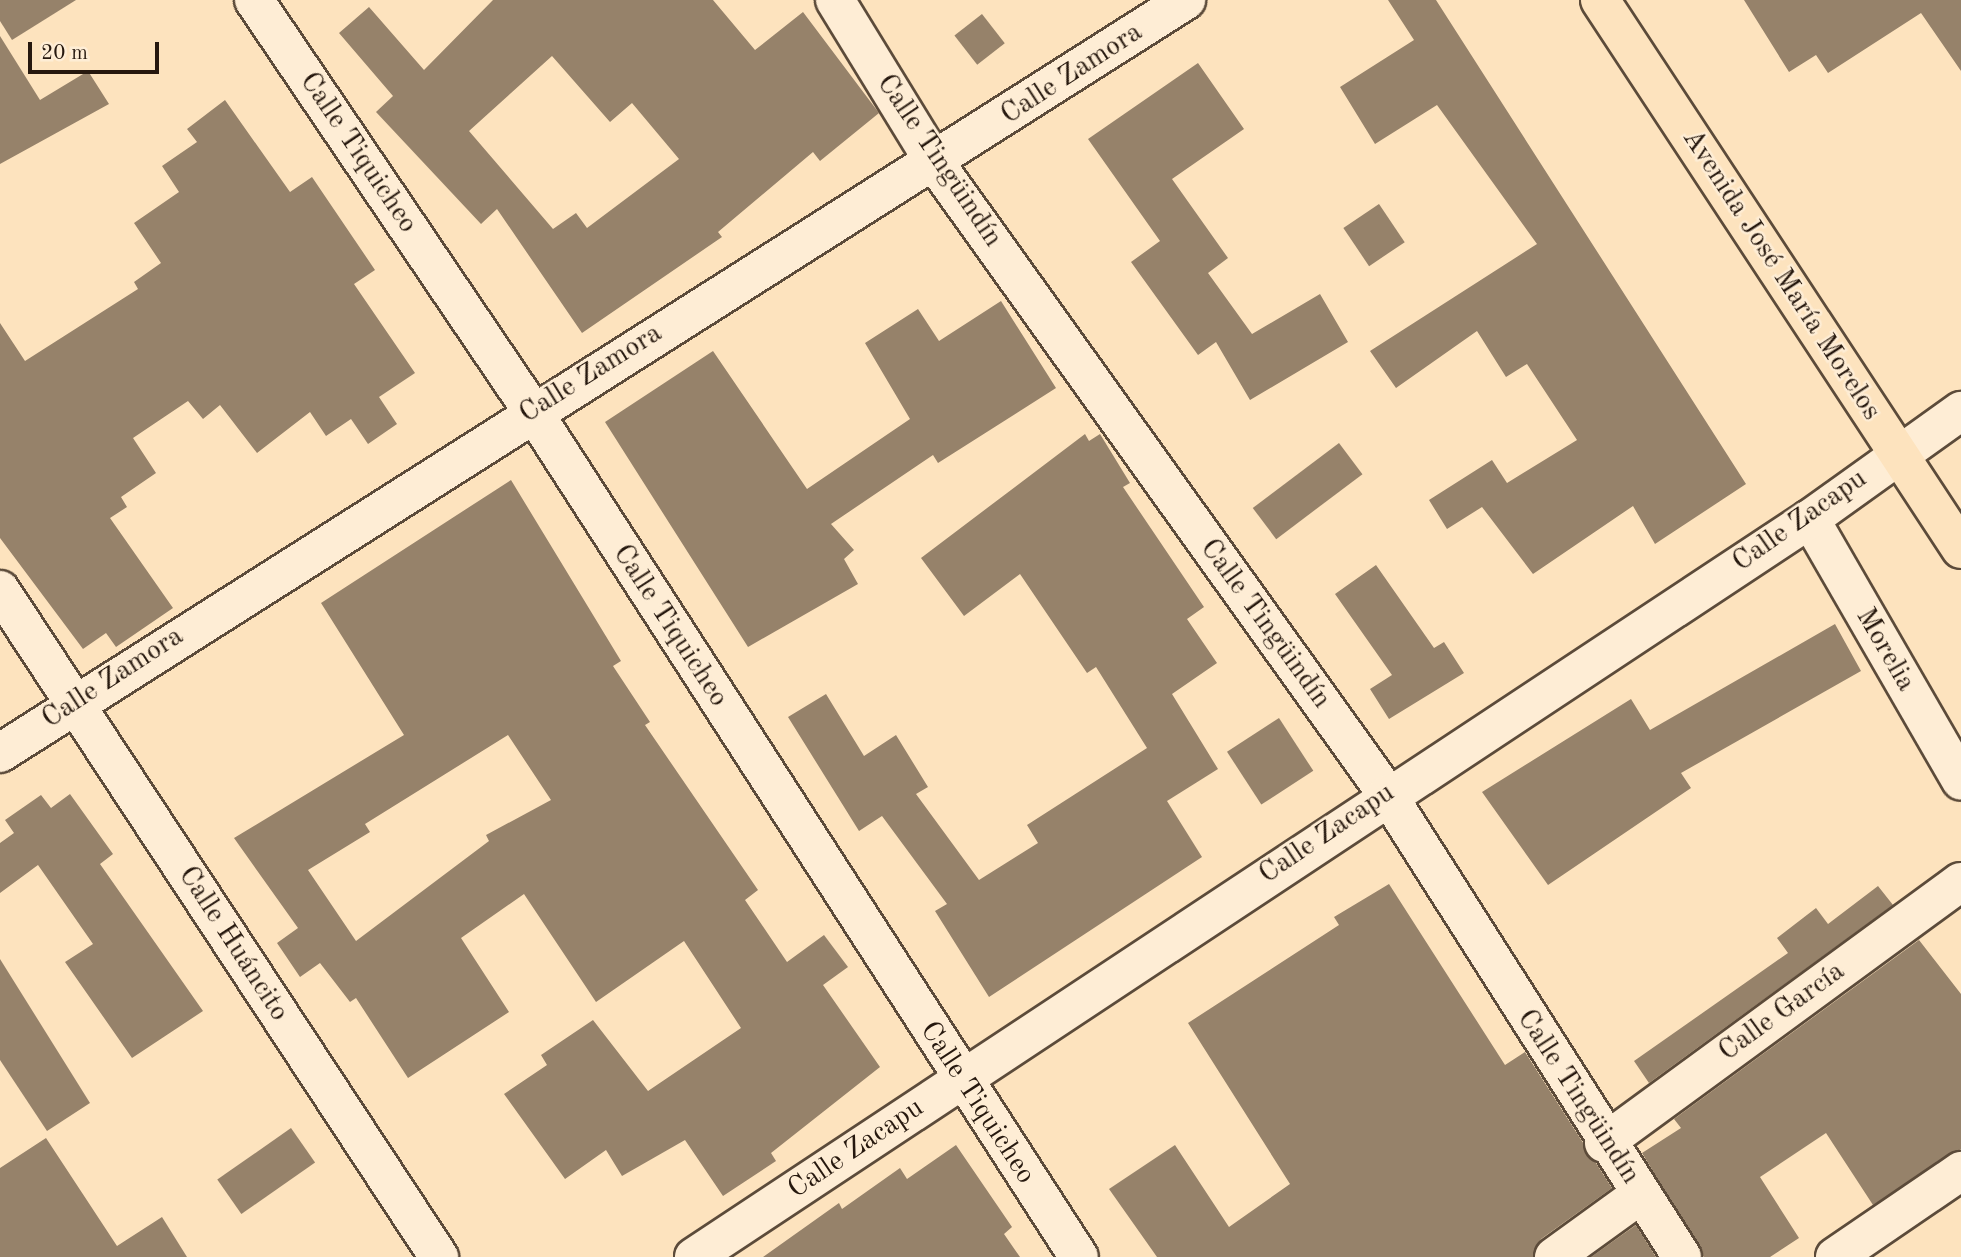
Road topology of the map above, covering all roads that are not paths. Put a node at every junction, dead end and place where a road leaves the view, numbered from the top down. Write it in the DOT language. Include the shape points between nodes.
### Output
graph roads {
  1 [pos="254,0"];
  2 [pos="835,0"];
  3 [pos="1186,0"];
  4 [pos="1600,0"];
  5 [pos="935,163"];
  6 [pos="532,410"];
  7 [pos="1961,411"];
  8 [pos="1897,452"];
  9 [pos="1810,519"];
  10 [pos="1961,549"];
  11 [pos="0,590"];
  12 [pos="13,625"];
  13 [pos="73,702"];
  14 [pos="0,752"];
  15 [pos="1961,780"];
  16 [pos="1387,794"];
  17 [pos="1961,882"];
  18 [pos="961,1079"];
  19 [pos="1604,1143"];
  20 [pos="1961,1171"];
  21 [pos="1641,1194"];
  22 [pos="439,1257"];
  23 [pos="694,1257"];
  24 [pos="1079,1257"];
  25 [pos="1553,1257"];
  26 [pos="1682,1257"];
  27 [pos="1835,1257"];
  1 -- 6 [label="street, Calle Tiquicheo"];
  2 -- 5 [label="street, Calle Tingüindín"];
  3 -- 5 [label="street, Calle Zamora"];
  4 -- 8 [label="main road, Avenida José María Morelos"];
  5 -- 6 [label="street, Calle Zamora"];
  5 -- 16 [label="street, Calle Tingüindín"];
  6 -- 13 [label="street, Calle Zamora"];
  6 -- 18 [label="street, Calle Tiquicheo"];
  7 -- 8 [label="street, Calle Zacapu"];
  8 -- 9 [label="street, Calle Zacapu"];
  8 -- 10 [label="main road, Avenida José María Morelos"];
  9 -- 15 [label="street, Morelia"];
  9 -- 16 [label="street, Calle Zacapu"];
  11 -- 12 [label="street, Calle Huáncito"];
  12 -- 13 [label="street, Calle Huáncito"];
  13 -- 14 [label="street, Calle Zamora"];
  13 -- 22 [label="street, Calle Huáncito"];
  16 -- 18 [label="street, Calle Zacapu"];
  16 -- 19 [label="street, Calle Tingüindín"];
  17 -- 19 [label="street, Calle García"];
  18 -- 23 [label="street, Calle Zacapu"];
  18 -- 24 [label="street, Calle Tiquicheo"];
  19 -- 21 [label="street, Calle Tingüindín"];
  20 -- 27 [label="street"];
  21 -- 25 [label="street"];
  21 -- 26 [label="street, Calle Tingüindín"];
}
